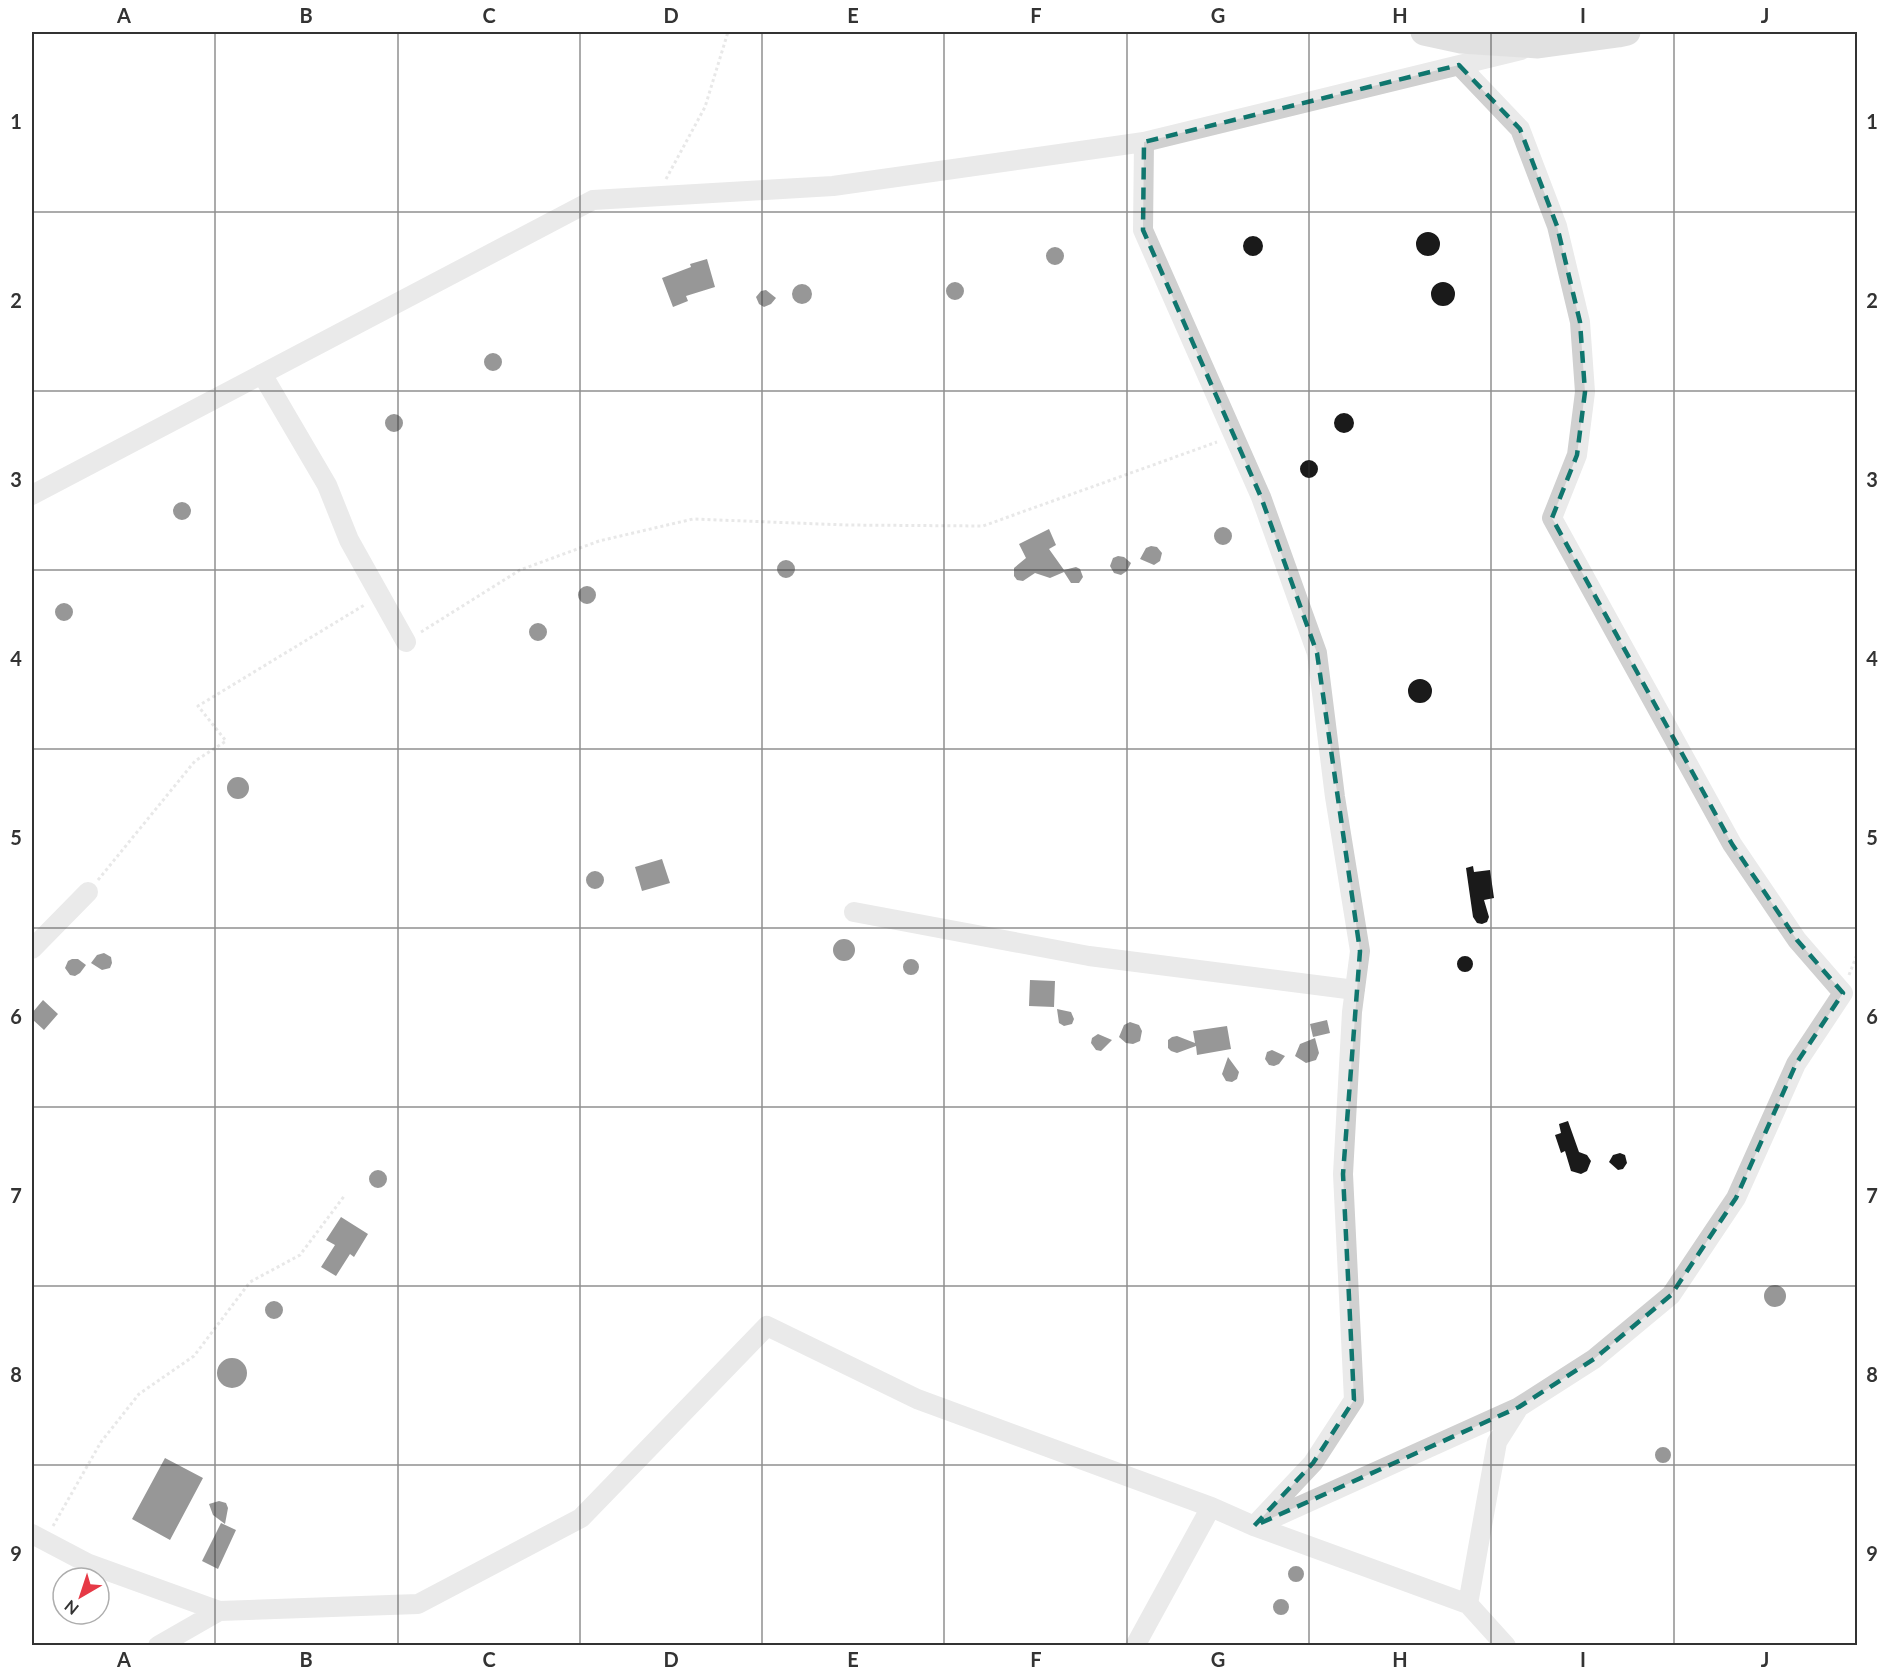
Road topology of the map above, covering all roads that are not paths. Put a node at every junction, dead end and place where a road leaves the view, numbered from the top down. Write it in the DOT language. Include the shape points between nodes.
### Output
graph roads {
  1 [pos="1424,32"];
  2 [pos="1627,32"];
  3 [pos="1538,45"];
  4 [pos="1459,65"];
  5 [pos="1144,142"];
  6 [pos="262,374"];
  7 [pos="32,495"];
  8 [pos="406,642"];
  9 [pos="88,892"];
  10 [pos="854,912"];
  11 [pos="32,949"];
  12 [pos="1355,990"];
  13 [pos="1519,1407"];
  14 [pos="1211,1507"];
  15 [pos="1254,1526"];
  16 [pos="38,1537"];
  17 [pos="1468,1604"];
  18 [pos="219,1611"];
  19 [pos="158,1646"];
  20 [pos="1135,1646"];
  21 [pos="1506,1646"];
  1 -- 3 [label="main road" via="1461,40"];
  2 -- 3 [label="main road"];
  3 -- 4 [label="street"];
  4 -- 5 [label="street"];
  4 -- 13 [label="street" via="1520,129 1557,226 1580,322 1585,392 1577,455 1552,518 1732,844 1797,940 1843,993 1796,1065 1736,1198 1671,1295 1594,1359"];
  5 -- 6 [label="street" via="833,186 593,200"];
  5 -- 12 [label="street" via="1143,230 1261,497 1317,653 1360,951"];
  6 -- 7 [label="street"];
  6 -- 8 [label="street" via="327,485 349,540"];
  9 -- 11 [label="street"];
  10 -- 12 [label="street" via="1089,956"];
  12 -- 15 [label="street" via="1343,1174 1354,1400 1313,1463"];
  13 -- 15 [label="street"];
  13 -- 17 [label="street" via="1497,1442"];
  14 -- 15 [label="street"];
  14 -- 18 [label="street" via="917,1399 766,1326 581,1518 418,1604"];
  14 -- 20 [label="street"];
  15 -- 17 [label="street"];
  16 -- 18 [label="street" via="89,1564"];
  17 -- 21 [label="street"];
  18 -- 19 [label="street"];
}
